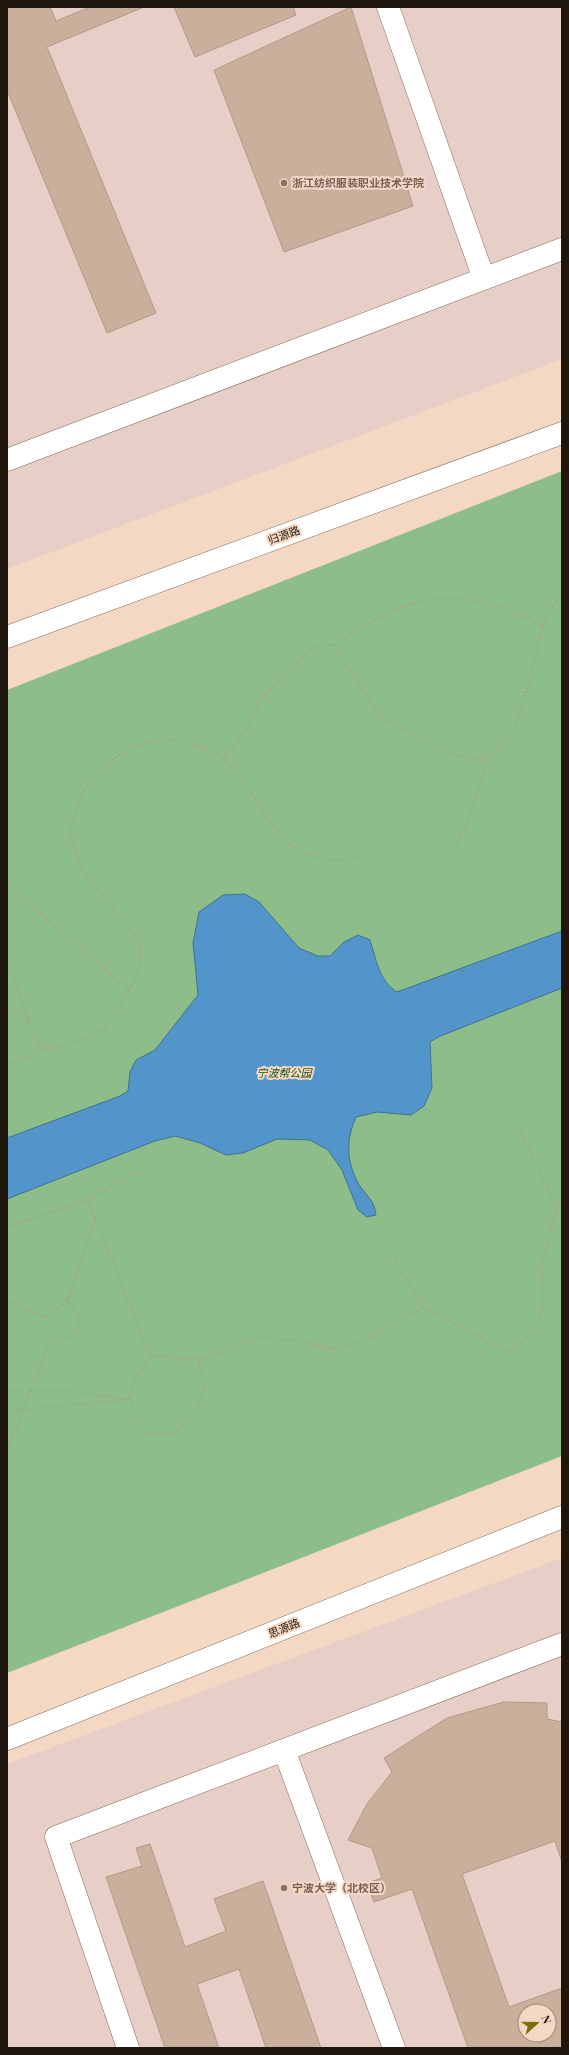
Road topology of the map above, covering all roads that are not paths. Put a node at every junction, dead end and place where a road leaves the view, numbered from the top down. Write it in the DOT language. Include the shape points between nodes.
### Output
graph roads {
  1 [pos="388,7"];
  2 [pos="562,250"];
  3 [pos="484,279"];
  4 [pos="562,433"];
  5 [pos="7,460"];
  6 [pos="7,637"];
  7 [pos="562,1517"];
  8 [pos="562,1644"];
  9 [pos="7,1739"];
  10 [pos="284,1750"];
  11 [pos="128,2048"];
  12 [pos="394,2048"];
  1 -- 3 [label="street"];
  2 -- 3 [label="street"];
  3 -- 5 [label="street"];
  4 -- 6 [label="street, 归源路"];
  7 -- 9 [label="street, 思源路"];
  8 -- 10 [label="street"];
  10 -- 11 [label="street" via="56,1837"];
  10 -- 12 [label="street"];
}
